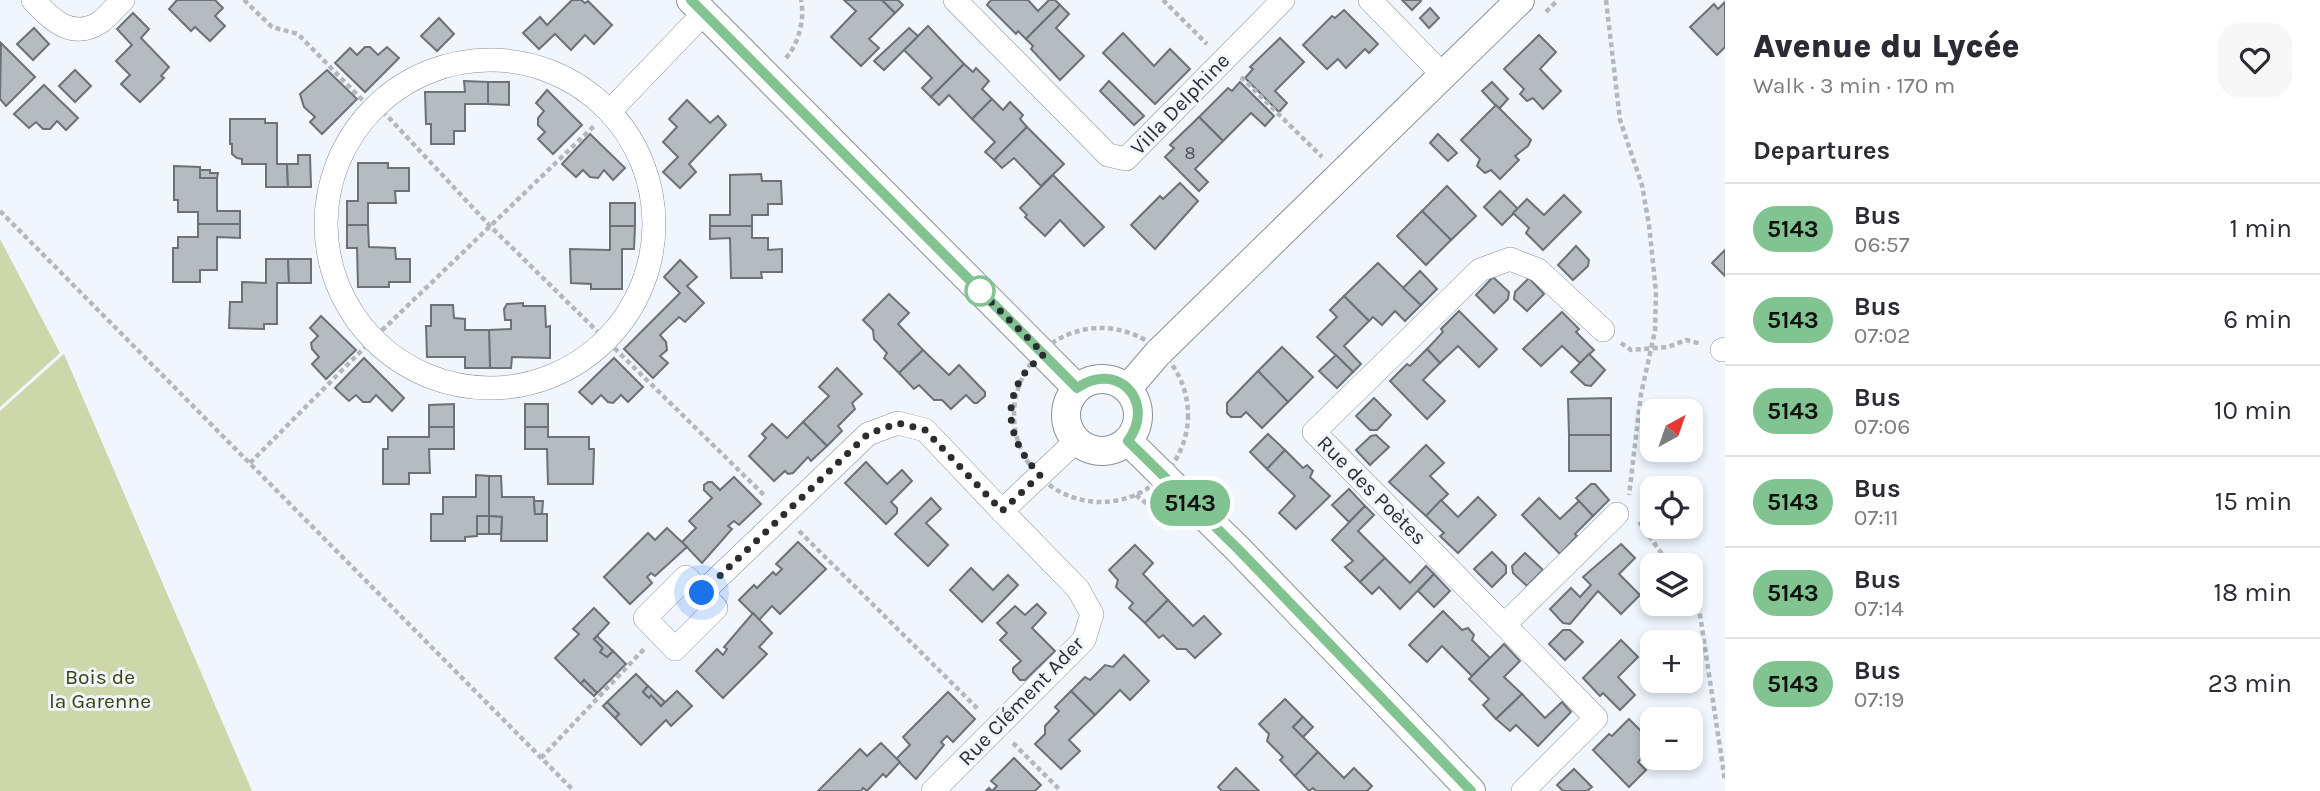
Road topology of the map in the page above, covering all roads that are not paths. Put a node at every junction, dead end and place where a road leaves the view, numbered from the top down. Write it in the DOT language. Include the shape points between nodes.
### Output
graph roads {
  1 [pos="33,0"];
  2 [pos="122,0"];
  3 [pos="955,0"];
  4 [pos="1283,0"];
  5 [pos="1370,0"];
  6 [pos="1520,0"];
  7 [pos="698,7"];
  8 [pos="1443,75"];
  9 [pos="611,110"];
  10 [pos="1603,330"];
  11 [pos="1077,388"];
  12 [pos="1128,388"];
  13 [pos="1076,441"];
  14 [pos="1128,441"];
  15 [pos="1002,511"];
  16 [pos="1628,511"];
  17 [pos="702,593"];
  18 [pos="1505,624"];
  19 [pos="933,791"];
  20 [pos="1471,791"];
  21 [pos="1523,791"];
  1 -- 2 [label="street" via="53,21 75,30 99,24"];
  3 -- 4 [label="street, Villa Delphine" via="1108,155 1126,159"];
  5 -- 8 [label="street"];
  6 -- 8 [label="street"];
  7 -- 9 [label="street"];
  7 -- 11 [label="street"];
  8 -- 12 [label="street"];
  9 -- 9 [label="street" via="637,149 653,198 653,250 637,300 607,341 565,372 515,388 463,387 414,371 372,340 339,292 325,237 330,180 354,128 395,88 447,64 505,59 560,74"];
  10 -- 18 [label="street, Rue des Poètes" via="1538,270 1510,259 1480,270 1314,432"];
  11 -- 12 [label="street" via="1108,379"];
  11 -- 13 [label="street" via="1066,408"];
  12 -- 14 [label="street" via="1135,398 1138,420"];
  13 -- 14 [label="street" via="1096,451"];
  13 -- 15 [label="street"];
  14 -- 20 [label="street"];
  15 -- 17 [label="street, Rue Clément Ader" via="925,430 898,423 868,434"];
  15 -- 19 [label="street, Rue Clément Ader" via="1078,589 1092,614 1084,640"];
  16 -- 18 [label="street"];
  17 -- 17 [label="street" via="686,577 645,618 675,649 716,608"];
  18 -- 21 [label="street, Rue des Poètes" via="1596,718"];
}
